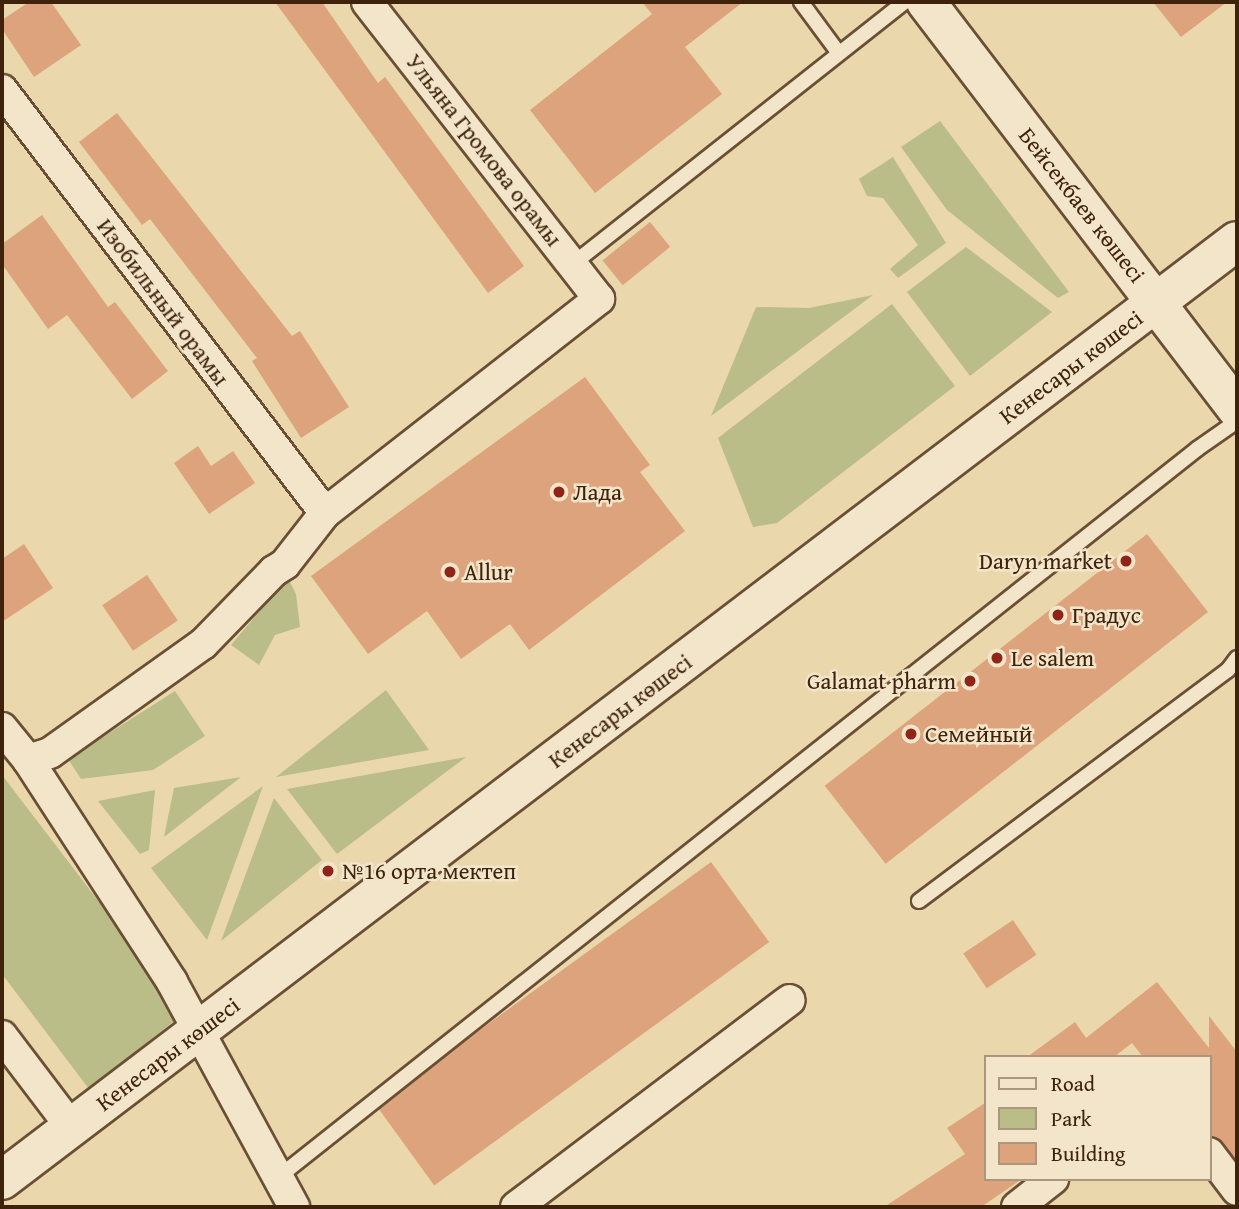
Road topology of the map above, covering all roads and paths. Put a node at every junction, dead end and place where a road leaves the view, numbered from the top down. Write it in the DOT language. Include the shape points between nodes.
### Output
graph roads {
  1 [pos="367,2"];
  2 [pos="800,2"];
  3 [pos="905,2"];
  4 [pos="926,2"];
  5 [pos="838,52"];
  6 [pos="2,90"];
  7 [pos="1237,241"];
  8 [pos="574,263"];
  9 [pos="1157,302"];
  10 [pos="1237,409"];
  11 [pos="1237,421"];
  12 [pos="325,513"];
  13 [pos="1237,658"];
  14 [pos="2,728"];
  15 [pos="27,760"];
  16 [pos="919,901"];
  17 [pos="790,1000"];
  18 [pos="199,1031"];
  19 [pos="2,1036"];
  20 [pos="71,1128"];
  21 [pos="1211,1156"];
  22 [pos="276,1179"];
  23 [pos="2,1180"];
  24 [pos="1050,1181"];
  25 [pos="1237,1190"];
  26 [pos="294,1207"];
  27 [pos="516,1207"];
  28 [pos="1017,1207"];
  1 -- 8 [label="street, Ульяна Громова орамы"];
  2 -- 5 [label="lane"];
  3 -- 5 [label="lane"];
  4 -- 9 [label="main road, Бейсекбаев көшесі"];
  5 -- 8 [label="lane"];
  6 -- 12 [label="street, Изобильный орамы"];
  7 -- 9 [label="main road, Кенесары көшесі"];
  8 -- 12 [label="street, Ульяна Громова орамы" via="599,299"];
  9 -- 10 [label="main road, Бейсекбаев көшесі"];
  9 -- 18 [label="main road, Кенесары көшесі"];
  11 -- 22 [label="lane"];
  12 -- 15 [label="street" via="285,564 203,644 50,753"];
  13 -- 16 [label="lane" via="1228,670"];
  14 -- 15 [label="street"];
  15 -- 18 [label="street"];
  17 -- 27 [label="street"];
  18 -- 20 [label="main road, Кенесары көшесі"];
  18 -- 22 [label="street"];
  19 -- 20 [label="street"];
  20 -- 23 [label="main road, Кенесары көшесі"];
  21 -- 25 [label="street"];
  22 -- 26 [label="street"];
  24 -- 28 [label="street"];
}
